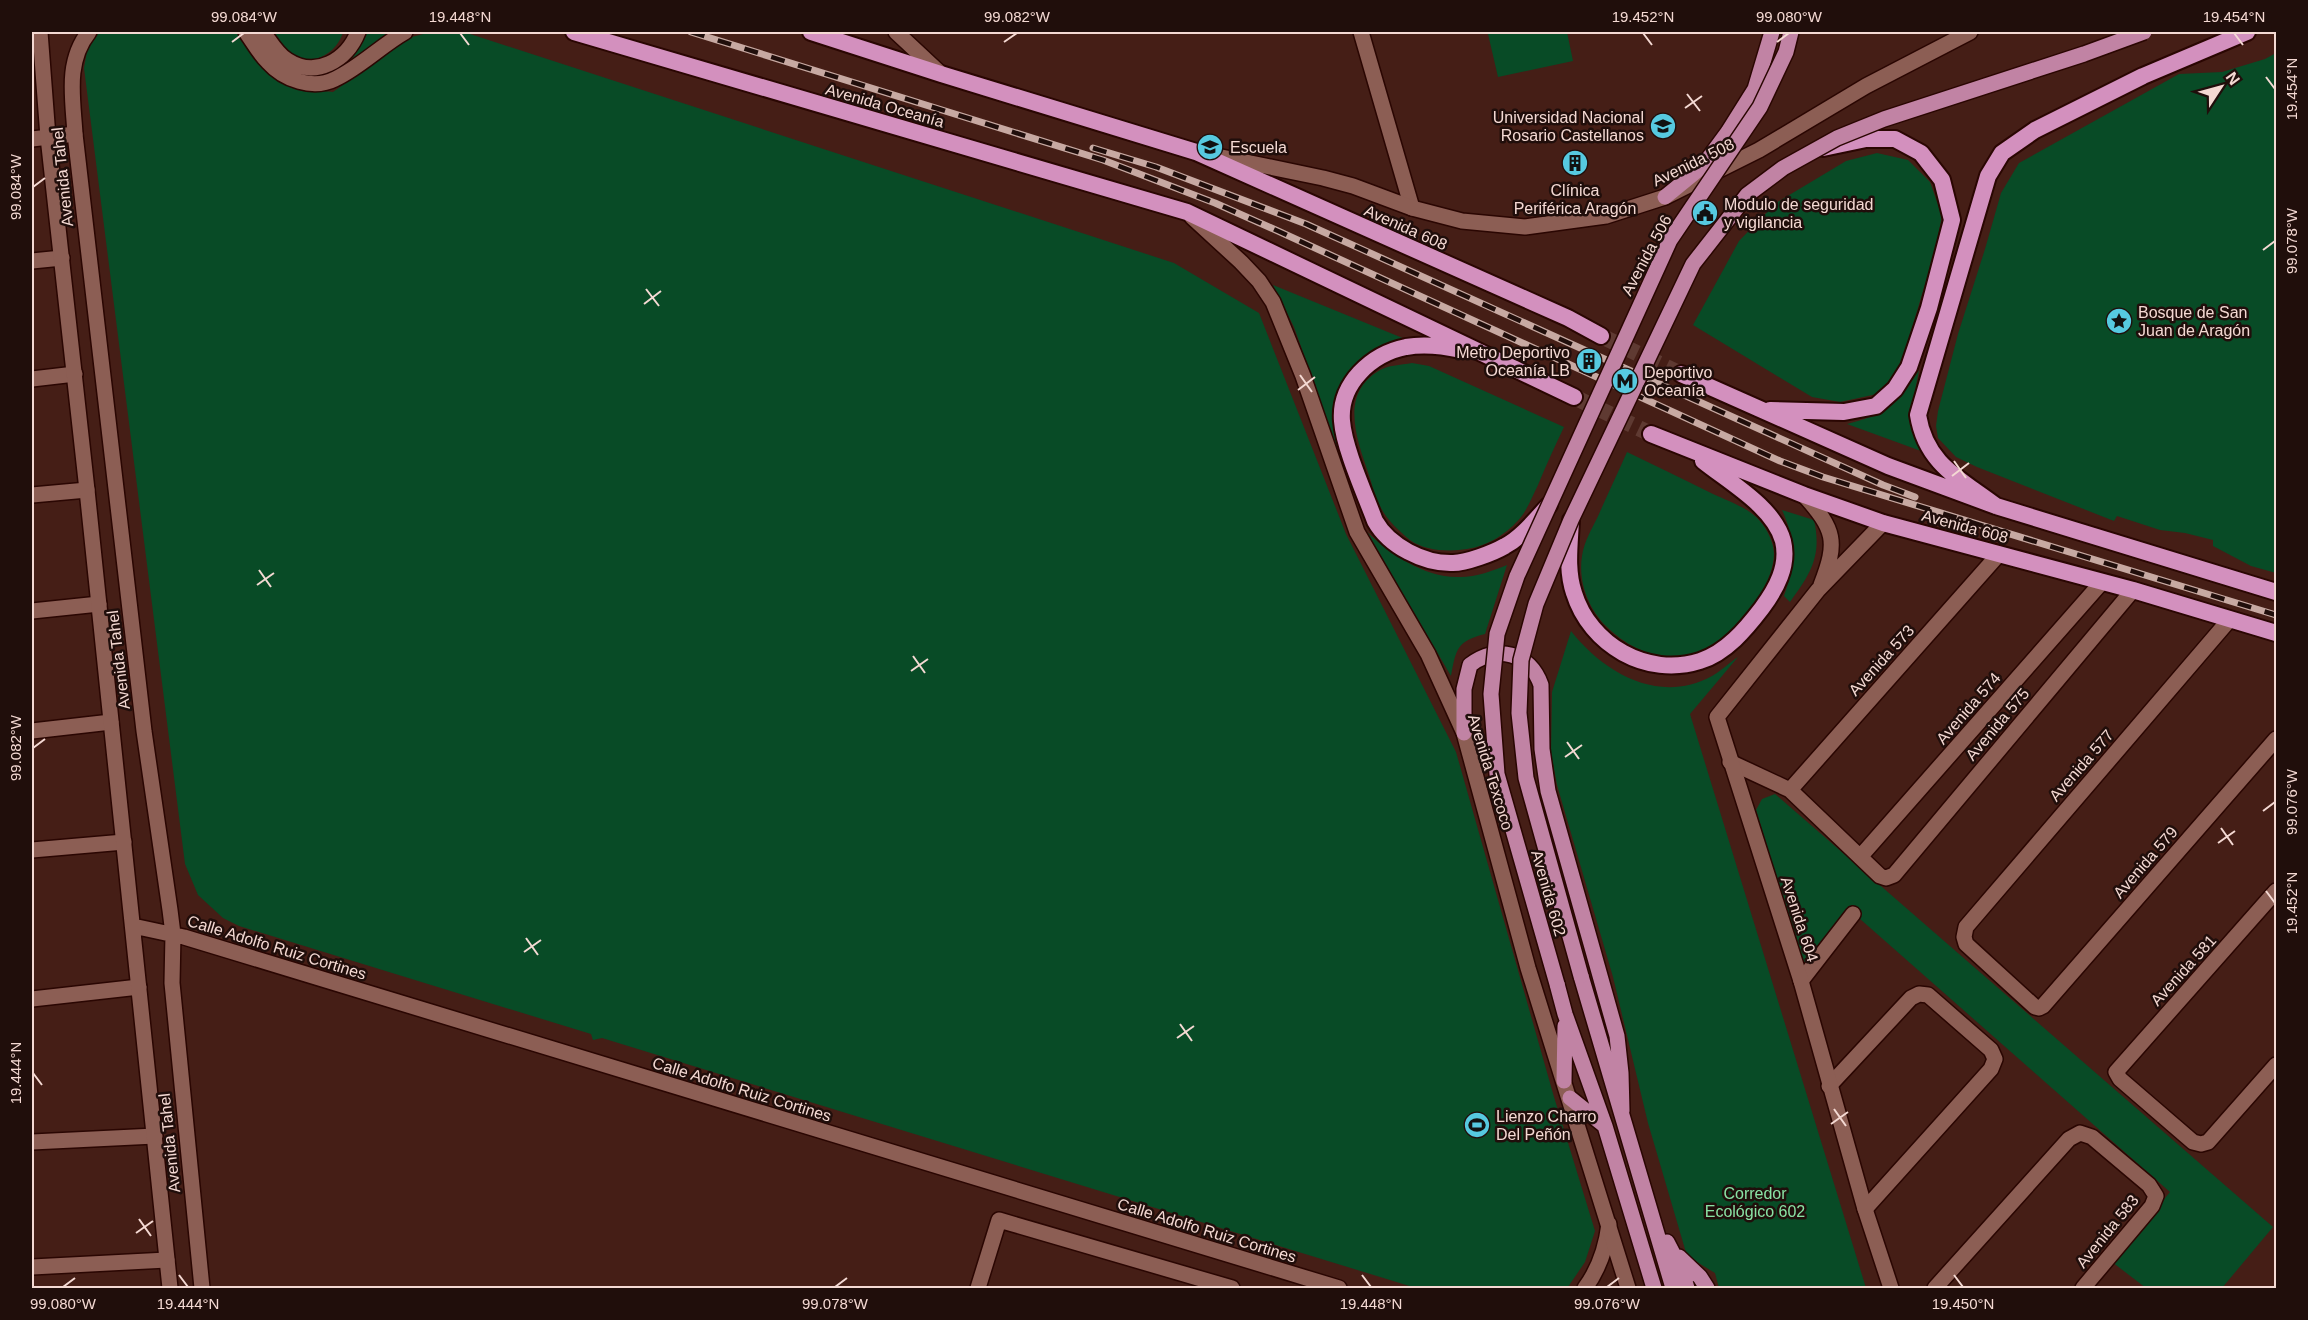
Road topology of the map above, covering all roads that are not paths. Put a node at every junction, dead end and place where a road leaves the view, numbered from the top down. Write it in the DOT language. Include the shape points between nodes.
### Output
graph roads {
  1 [pos="40,32"];
  2 [pos="89,32"];
  3 [pos="246,32"];
  4 [pos="263,32"];
  5 [pos="358,32"];
  6 [pos="405,32"];
  7 [pos="574,32"];
  8 [pos="811,32"];
  9 [pos="896,32"];
  10 [pos="1361,32"];
  11 [pos="1773,32"];
  12 [pos="1791,32"];
  13 [pos="1970,32"];
  14 [pos="2145,32"];
  15 [pos="2247,32"];
  16 [pos="941,74"];
  17 [pos="75,134"];
  18 [pos="48,137"];
  19 [pos="32,139"];
  20 [pos="1819,148"];
  21 [pos="1196,152"];
  22 [pos="1665,197"];
  23 [pos="1412,208"];
  24 [pos="1187,212"];
  25 [pos="62,258"];
  26 [pos="32,261"];
  27 [pos="1601,336"];
  28 [pos="1487,357"];
  29 [pos="75,374"];
  30 [pos="1681,374"];
  31 [pos="32,379"];
  32 [pos="1574,397"];
  33 [pos="1762,410"];
  34 [pos="1651,434"];
  35 [pos="1691,451"];
  36 [pos="87,490"];
  37 [pos="32,495"];
  38 [pos="1804,495"];
  39 [pos="1549,504"];
  40 [pos="1996,506"];
  41 [pos="1571,520"];
  42 [pos="1883,523"];
  43 [pos="1999,554"];
  44 [pos="2102,582"];
  45 [pos="1818,590"];
  46 [pos="2133,590"];
  47 [pos="2277,592"];
  48 [pos="99,604"];
  49 [pos="32,611"];
  50 [pos="2230,619"];
  51 [pos="2277,633"];
  52 [pos="111,722"];
  53 [pos="32,731"];
  54 [pos="1464,733"];
  55 [pos="2277,739"];
  56 [pos="1730,762"];
  57 [pos="1790,790"];
  58 [pos="124,842"];
  59 [pos="32,850"];
  60 [pos="1860,857"];
  61 [pos="2277,891"];
  62 [pos="1853,914"];
  63 [pos="133,926"];
  64 [pos="173,934"];
  65 [pos="1801,981"];
  66 [pos="140,987"];
  67 [pos="32,999"];
  68 [pos="2039,1008"];
  69 [pos="1565,1014"];
  70 [pos="2277,1065"];
  71 [pos="1564,1081"];
  72 [pos="1829,1086"];
  73 [pos="1570,1098"];
  74 [pos="1622,1111"];
  75 [pos="1605,1126"];
  76 [pos="155,1136"];
  77 [pos="32,1142"];
  78 [pos="1865,1209"];
  79 [pos="1609,1224"];
  80 [pos="1655,1225"];
  81 [pos="1671,1250"];
  82 [pos="167,1260"];
  83 [pos="32,1267"];
  84 [pos="170,1288"];
  85 [pos="202,1288"];
  86 [pos="978,1288"];
  87 [pos="1232,1288"];
  88 [pos="1339,1288"];
  89 [pos="1585,1288"];
  90 [pos="1628,1288"];
  91 [pos="1654,1288"];
  92 [pos="1673,1288"];
  93 [pos="1688,1288"];
  94 [pos="1707,1288"];
  95 [pos="1891,1288"];
  96 [pos="1935,1288"];
  97 [pos="2083,1288"];
  1 -- 18 [label="street, Avenida Tahel"];
  2 -- 17 [label="street, Avenida Tahel" via="79,49 71,78"];
  3 -- 6 [label="street" via="267,62 281,74 298,82 317,84 335,80"];
  4 -- 5 [label="street" via="287,60 316,67 344,56"];
  7 -- 24 [label="highway, Avenida Oceanía"];
  8 -- 16 [label="highway"];
  9 -- 16 [label="street"];
  10 -- 23 [label="street"];
  11 -- 22 [label="main road" via="1755,89 1739,115 1703,165"];
  12 -- 39 [label="main road, Avenida 506, bridge" via="1786,52 1760,107 1670,240"];
  13 -- 22 [label="street, Avenida 508" via="1866,86 1759,150"];
  14 -- 20 [label="main road, bridge" via="1884,118"];
  15 -- 40 [label="highway" via="2143,76 2035,130 2002,153 1988,176 1918,415 1927,446 1941,464"];
  16 -- 21 [label="highway"];
  17 -- 18 [label="street"];
  17 -- 64 [label="street, Avenida Tahel" via="144,731"];
  18 -- 19 [label="street"];
  18 -- 25 [label="street, Avenida Tahel"];
  20 -- 33 [label="highway" via="1866,139 1895,140 1921,153 1942,180 1952,220 1910,367 1895,389 1876,406 1844,412"];
  20 -- 41 [label="main road, bridge" via="1747,195 1693,264"];
  21 -- 23 [label="street, Avenida 508" via="1323,178"];
  21 -- 27 [label="highway, Avenida 608"];
  22 -- 23 [label="street, Avenida 508" via="1606,216 1525,227 1462,220"];
  24 -- 28 [label="highway"];
  24 -- 54 [label="street, Avenida Texcoco" via="1259,281 1273,303 1303,375 1357,532 1428,654"];
  25 -- 26 [label="street"];
  25 -- 29 [label="street, Avenida Tahel"];
  28 -- 32 [label="highway"];
  28 -- 39 [label="highway" via="1452,348 1417,346 1393,351 1357,375 1346,392 1341,412 1343,432 1375,522 1382,534 1409,553 1453,563 1507,545"];
  29 -- 31 [label="street"];
  29 -- 36 [label="street, Avenida Tahel"];
  30 -- 33 [label="highway, Avenida 608"];
  33 -- 40 [label="highway, Avenida 608" via="1888,466"];
  34 -- 35 [label="highway, Avenida 608"];
  35 -- 38 [label="highway, Avenida 608"];
  35 -- 41 [label="highway" via="1767,512 1783,541 1784,557 1774,592 1746,629 1702,661 1659,666 1638,661 1616,650 1596,633 1574,592 1569,568"];
  36 -- 37 [label="street"];
  36 -- 48 [label="street, Avenida Tahel"];
  38 -- 42 [label="highway, Avenida 608"];
  38 -- 45 [label="street, Avenida 604" via="1822,515 1832,540"];
  39 -- 69 [label="main road, Avenida 602, bridge" via="1497,634 1491,694 1497,774"];
  40 -- 47 [label="highway, Avenida 608"];
  41 -- 74 [label="main road, Avenida 602, bridge" via="1527,632 1521,660 1519,713 1526,777"];
  42 -- 43 [label="highway, Avenida 608"];
  42 -- 45 [label="street, Avenida 604"];
  43 -- 44 [label="highway, Avenida 608"];
  43 -- 57 [label="street, Avenida 573"];
  44 -- 46 [label="highway, Avenida 608"];
  44 -- 60 [label="street, Avenida 574"];
  45 -- 56 [label="street, Avenida 604" via="1717,717"];
  46 -- 50 [label="highway, Avenida 608"];
  46 -- 60 [label="street, Avenida 575" via="1894,874 1880,876"];
  48 -- 49 [label="street"];
  48 -- 52 [label="street, Avenida Tahel"];
  50 -- 51 [label="highway, Avenida 608"];
  50 -- 68 [label="street, Avenida 577" via="1966,927 1966,944"];
  52 -- 53 [label="street"];
  52 -- 58 [label="street, Avenida Tahel"];
  54 -- 71 [label="street, Avenida Texcoco" via="1528,968"];
  54 -- 74 [label="main road" via="1464,689 1470,665 1485,656 1502,653 1527,662 1541,685 1542,749 1548,790 1617,1036"];
  55 -- 68 [label="street, Avenida 579"];
  56 -- 57 [label="street"];
  56 -- 65 [label="street, Avenida 604"];
  57 -- 60 [label="street"];
  58 -- 59 [label="street"];
  58 -- 63 [label="street, Avenida Tahel"];
  61 -- 70 [label="street, Avenida 581" via="2116,1072 2193,1142 2201,1144 2208,1142"];
  62 -- 65 [label="street"];
  63 -- 64 [label="street, Calle Adolfo Ruiz Cortines"];
  63 -- 66 [label="street, Avenida Tahel"];
  64 -- 85 [label="street, Avenida Tahel" via="172,983"];
  64 -- 88 [label="street, Calle Adolfo Ruiz Cortines"];
  65 -- 72 [label="street, Avenida 604"];
  66 -- 67 [label="street"];
  66 -- 76 [label="street, Avenida Tahel"];
  69 -- 71 [label="main road"];
  69 -- 75 [label="main road, Avenida 602"];
  71 -- 73 [label="street, Avenida Texcoco"];
  72 -- 78 [label="street, Avenida 604"];
  72 -- 78 [label="street" via="1919,994 1928,995 1991,1050 1995,1059 1991,1069"];
  73 -- 75 [label="main road"];
  73 -- 79 [label="street, Avenida Texcoco"];
  74 -- 80 [label="main road, Avenida 602"];
  75 -- 91 [label="main road, Avenida 602"];
  76 -- 77 [label="street"];
  76 -- 82 [label="street, Avenida Tahel"];
  78 -- 95 [label="street, Avenida 604"];
  79 -- 89 [label="street" via="1605,1252"];
  79 -- 90 [label="street, Avenida Texcoco"];
  80 -- 81 [label="main road"];
  80 -- 92 [label="main road, Avenida 602"];
  81 -- 93 [label="main road"];
  81 -- 94 [label="main road"];
  82 -- 83 [label="street"];
  82 -- 84 [label="street, Avenida Tahel"];
  86 -- 87 [label="street" via="999,1220"];
  96 -- 97 [label="street, Avenida 583" via="2069,1139 2080,1132 2092,1137 2149,1185 2156,1196 2152,1206"];
}
